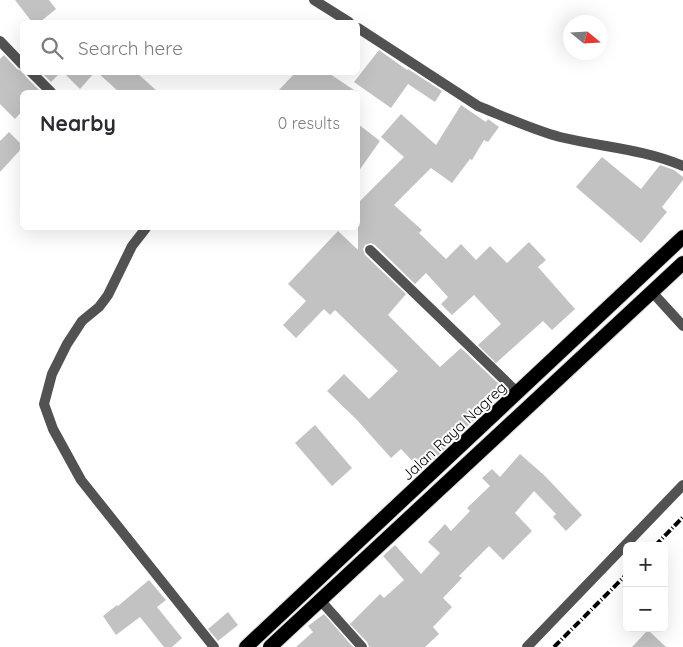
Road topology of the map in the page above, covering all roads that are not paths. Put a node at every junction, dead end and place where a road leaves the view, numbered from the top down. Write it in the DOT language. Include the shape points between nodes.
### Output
graph roads {
  1 [pos="314,0"];
  2 [pos="346,20"];
  3 [pos="360,29"];
  4 [pos="0,41"];
  5 [pos="20,62"];
  6 [pos="34,75"];
  7 [pos="49,90"];
  8 [pos="683,166"];
  9 [pos="144,230"];
  10 [pos="683,237"];
  11 [pos="370,250"];
  12 [pos="683,264"];
  13 [pos="652,292"];
  14 [pos="683,326"];
  15 [pos="518,393"];
  16 [pos="683,485"];
  17 [pos="321,601"];
  18 [pos="214,647"];
  19 [pos="246,647"];
  20 [pos="270,647"];
  21 [pos="362,647"];
  22 [pos="527,647"];
  1 -- 2 [label="street"];
  3 -- 8 [label="street" via="478,106 499,115 560,137 622,148"];
  4 -- 5 [label="street"];
  6 -- 7 [label="street"];
  9 -- 18 [label="street" via="132,246 108,295 82,321 67,344 52,374 44,404 46,416 81,480"];
  10 -- 15 [label="highway, Jalan Raya Nagreg"];
  11 -- 15 [label="street"];
  12 -- 13 [label="highway"];
  13 -- 14 [label="street"];
  13 -- 17 [label="highway"];
  15 -- 19 [label="highway, Jalan Raya Nagreg"];
  16 -- 22 [label="street"];
  17 -- 20 [label="highway"];
  17 -- 21 [label="street"];
}
